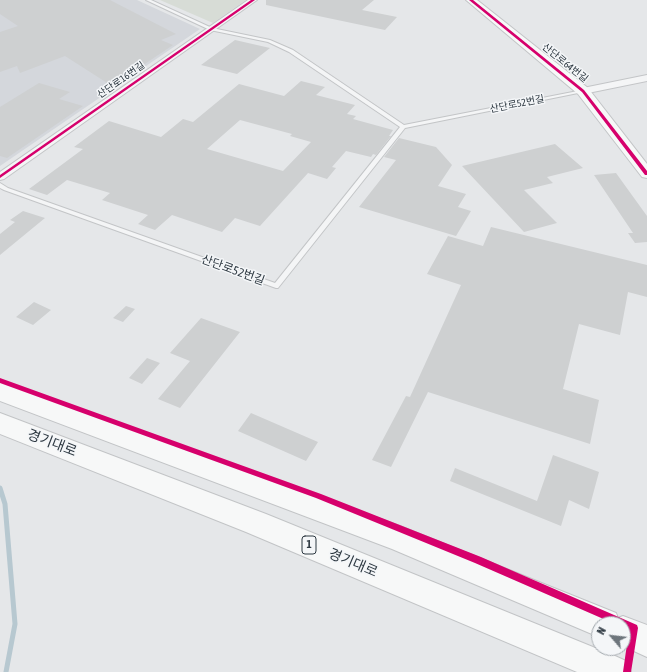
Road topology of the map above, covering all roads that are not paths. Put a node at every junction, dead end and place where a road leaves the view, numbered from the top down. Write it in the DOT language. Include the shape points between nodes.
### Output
graph roads {
  1 [pos="148,0"];
  2 [pos="253,0"];
  3 [pos="471,0"];
  4 [pos="211,29"];
  5 [pos="647,78"];
  6 [pos="583,91"];
  7 [pos="403,127"];
  8 [pos="647,174"];
  9 [pos="0,177"];
  10 [pos="0,185"];
  11 [pos="0,391"];
  12 [pos="0,423"];
  13 [pos="591,618"];
  14 [pos="631,634"];
  15 [pos="647,641"];
  16 [pos="615,672"];
  1 -- 4 [label="lane"];
  2 -- 4 [label="street, 산단로16번길"];
  3 -- 6 [label="street, 산단로64번길"];
  4 -- 7 [label="lane" via="269,41 291,51"];
  4 -- 9 [label="street, 산단로16번길"];
  5 -- 6 [label="street"];
  6 -- 7 [label="lane, 산단로52번길"];
  6 -- 8 [label="street, 산단로64번길"];
  7 -- 10 [label="lane, 산단로52번길" via="276,286"];
  11 -- 13 [label="main road" via="400,539"];
  12 -- 16 [label="main road, 경기대로 / 1" via="256,523"];
  14 -- 15 [label="main road"];
}
